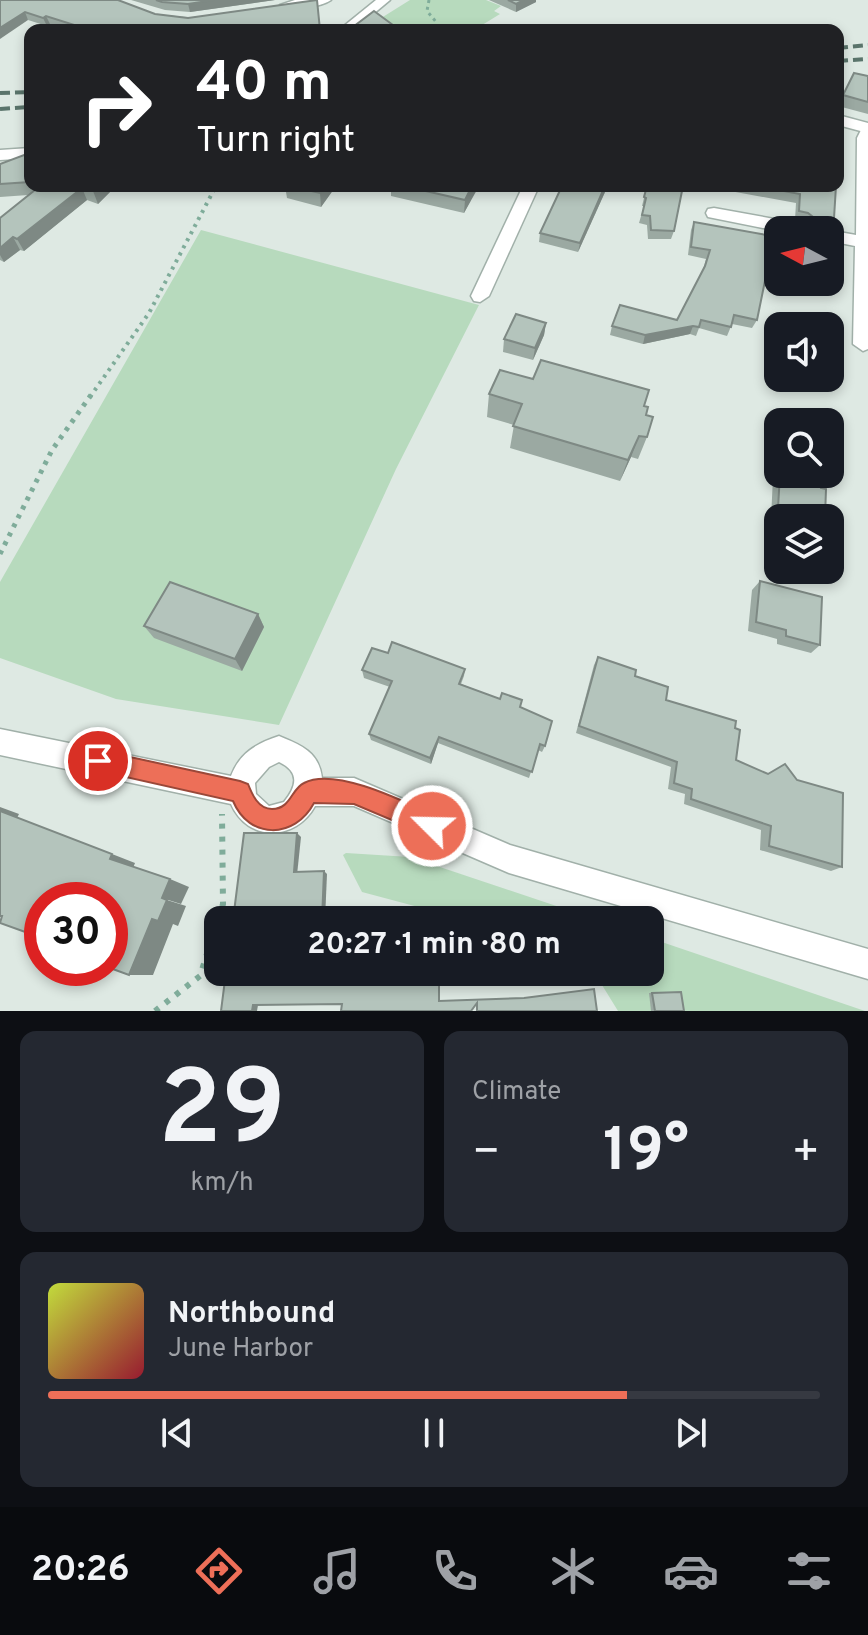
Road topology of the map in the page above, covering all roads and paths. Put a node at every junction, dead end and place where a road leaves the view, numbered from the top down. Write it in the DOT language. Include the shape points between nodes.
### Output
graph roads {
  1 [pos="325,0"];
  2 [pos="384,0"];
  3 [pos="429,0"];
  4 [pos="265,9"];
  5 [pos="437,23"];
  6 [pos="354,24"];
  7 [pos="844,122"];
  8 [pos="868,128"];
  9 [pos="24,153"];
  10 [pos="0,155"];
  11 [pos="213,192"];
  12 [pos="528,192"];
  13 [pos="714,213"];
  14 [pos="764,223"];
  15 [pos="844,238"];
  16 [pos="864,242"];
  17 [pos="480,296"];
  18 [pos="863,344"];
  19 [pos="0,554"];
  20 [pos="2,741"];
  21 [pos="231,791"];
  22 [pos="308,792"];
  23 [pos="868,964"];
  24 [pos="155,1011"];
  1 -- 4 [label="street"];
  2 -- 6 [label="street"];
  3 -- 5 [label="path" via="427,11"];
  7 -- 8 [label="street"];
  8 -- 16 [label="street"];
  9 -- 10 [label="street"];
  11 -- 19 [label="path" via="149,313 52,450"];
  12 -- 17 [label="street"];
  13 -- 14 [label="street"];
  15 -- 16 [label="street"];
  16 -- 18 [label="street"];
  20 -- 21 [label="street"];
  21 -- 22 [label="street" via="257,817 272,821 300,807"];
  21 -- 22 [label="street" via="252,762 279,749 294,752 304,762 310,776"];
  21 -- 24 [label="path" via="223,904 200,976"];
  22 -- 23 [label="street" via="354,792 509,859"];
}
